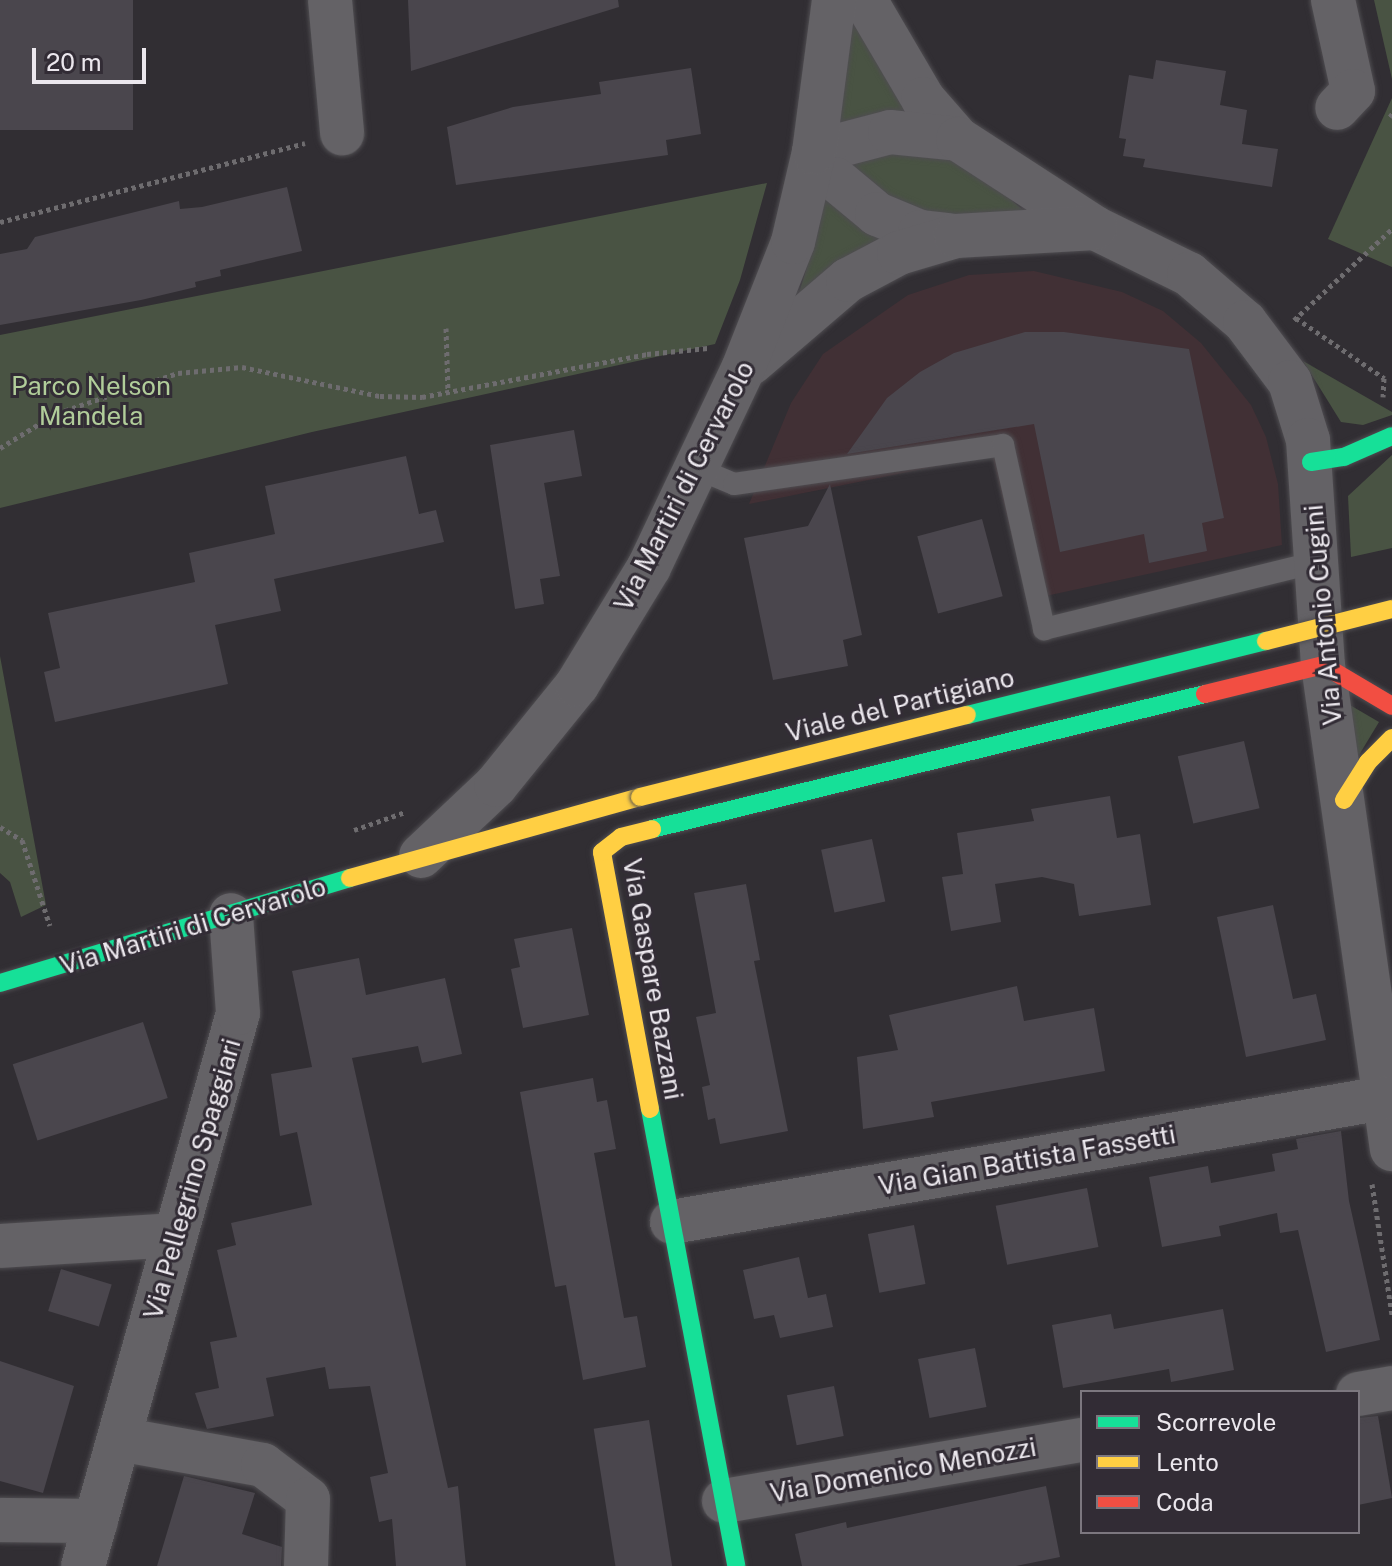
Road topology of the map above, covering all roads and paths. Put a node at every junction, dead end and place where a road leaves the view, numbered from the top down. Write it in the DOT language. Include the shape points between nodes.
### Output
graph roads {
  1 [pos="330,0"];
  2 [pos="834,0"];
  3 [pos="865,0"];
  4 [pos="1333,0"];
  5 [pos="1337,108"];
  6 [pos="342,133"];
  7 [pos="958,139"];
  8 [pos="814,152"];
  9 [pos="0,222"];
  10 [pos="1095,228"];
  11 [pos="1392,229"];
  12 [pos="956,236"];
  13 [pos="446,328"];
  14 [pos="1266,346"];
  15 [pos="743,369"];
  16 [pos="448,390"];
  17 [pos="1392,436"];
  18 [pos="0,448"];
  19 [pos="1311,462"];
  20 [pos="696,468"];
  21 [pos="1317,562"];
  22 [pos="1392,609"];
  23 [pos="1323,665"];
  24 [pos="1392,706"];
  25 [pos="1392,738"];
  26 [pos="1344,800"];
  27 [pos="415,804"];
  28 [pos="0,827"];
  29 [pos="345,833"];
  30 [pos="421,856"];
  31 [pos="231,915"];
  32 [pos="64,920"];
  33 [pos="49,924"];
  34 [pos="36,931"];
  35 [pos="61,967"];
  36 [pos="0,983"];
  37 [pos="1383,1098"];
  38 [pos="1392,1149"];
  39 [pos="672,1222"];
  40 [pos="174,1235"];
  41 [pos="0,1246"];
  42 [pos="1392,1388"];
  43 [pos="1360,1394"];
  44 [pos="119,1439"];
  45 [pos="1080,1440"];
  46 [pos="724,1501"];
  47 [pos="0,1520"];
  48 [pos="96,1521"];
  49 [pos="83,1566"];
  50 [pos="306,1566"];
  51 [pos="736,1566"];
  1 -- 6 [label="street"];
  2 -- 8 [label="street, Via Martiri di Cervarolo"];
  3 -- 7 [label="street, Via Antonio Cugini" via="923,99"];
  4 -- 5 [label="street" via="1353,91"];
  6 -- 9 [label="path"];
  7 -- 8 [label="street, Via Antonio Cugini" via="890,132"];
  7 -- 10 [label="street, Via Antonio Cugini"];
  8 -- 12 [label="street, Via Antonio Cugini" via="835,179 877,214 920,232"];
  8 -- 15 [label="street, Via Martiri di Cervarolo" via="793,242"];
  10 -- 12 [label="street, Via Antonio Cugini"];
  10 -- 14 [label="street, Via Antonio Cugini" via="1189,274 1222,298"];
  11 -- 14 [label="path"];
  12 -- 15 [label="street, Via Antonio Cugini" via="899,253 848,280"];
  13 -- 16 [label="path"];
  14 -- 19 [label="street, Via Antonio Cugini" via="1303,413"];
  15 -- 16 [label="path" via="724,348 691,348"];
  15 -- 20 [label="street, Via Martiri di Cervarolo"];
  16 -- 18 [label="path" via="422,397 380,396 242,367 178,373 57,413"];
  17 -- 19 [label="main road" via="1344,457"];
  19 -- 21 [label="street, Via Antonio Cugini"];
  20 -- 21 [label="lane" via="734,484 1003,445 1044,629"];
  20 -- 30 [label="street, Via Martiri di Cervarolo" via="649,567 577,685 496,785"];
  21 -- 23 [label="street, Via Antonio Cugini"];
  22 -- 30 [label="main road, Viale del Partigiano, bridge"];
  23 -- 24 [label="main road"];
  23 -- 26 [label="street, Via Antonio Cugini"];
  23 -- 39 [label="main road, Via Gaspare Bazzani" via="621,837 602,852"];
  25 -- 26 [label="main road" via="1368,762"];
  26 -- 37 [label="street, Via Antonio Cugini"];
  27 -- 29 [label="path"];
  28 -- 33 [label="path" via="22,840"];
  30 -- 31 [label="main road, Via Martiri di Cervarolo"];
  31 -- 35 [label="main road, Via Martiri di Cervarolo"];
  31 -- 40 [label="street, Via Pellegrino Spaggiari" via="238,1013"];
  32 -- 33 [label="path"];
  33 -- 34 [label="path"];
  33 -- 35 [label="path"];
  35 -- 36 [label="main road, Via Martiri di Cervarolo"];
  37 -- 38 [label="street, Via Antonio Cugini"];
  37 -- 39 [label="street, Via Gian Battista Fassetti"];
  39 -- 46 [label="main road, Via Gaspare Bazzani"];
  40 -- 41 [label="street"];
  40 -- 44 [label="street, Via Pellegrino Spaggiari"];
  42 -- 43 [label="street"];
  44 -- 48 [label="street, Via Pellegrino Spaggiari"];
  44 -- 50 [label="street" via="263,1465 308,1499"];
  45 -- 46 [label="street, Via Domenico Menozzi"];
  46 -- 51 [label="main road, Via Gaspare Bazzani"];
  47 -- 48 [label="street"];
  48 -- 49 [label="street, Via Pellegrino Spaggiari"];
}
